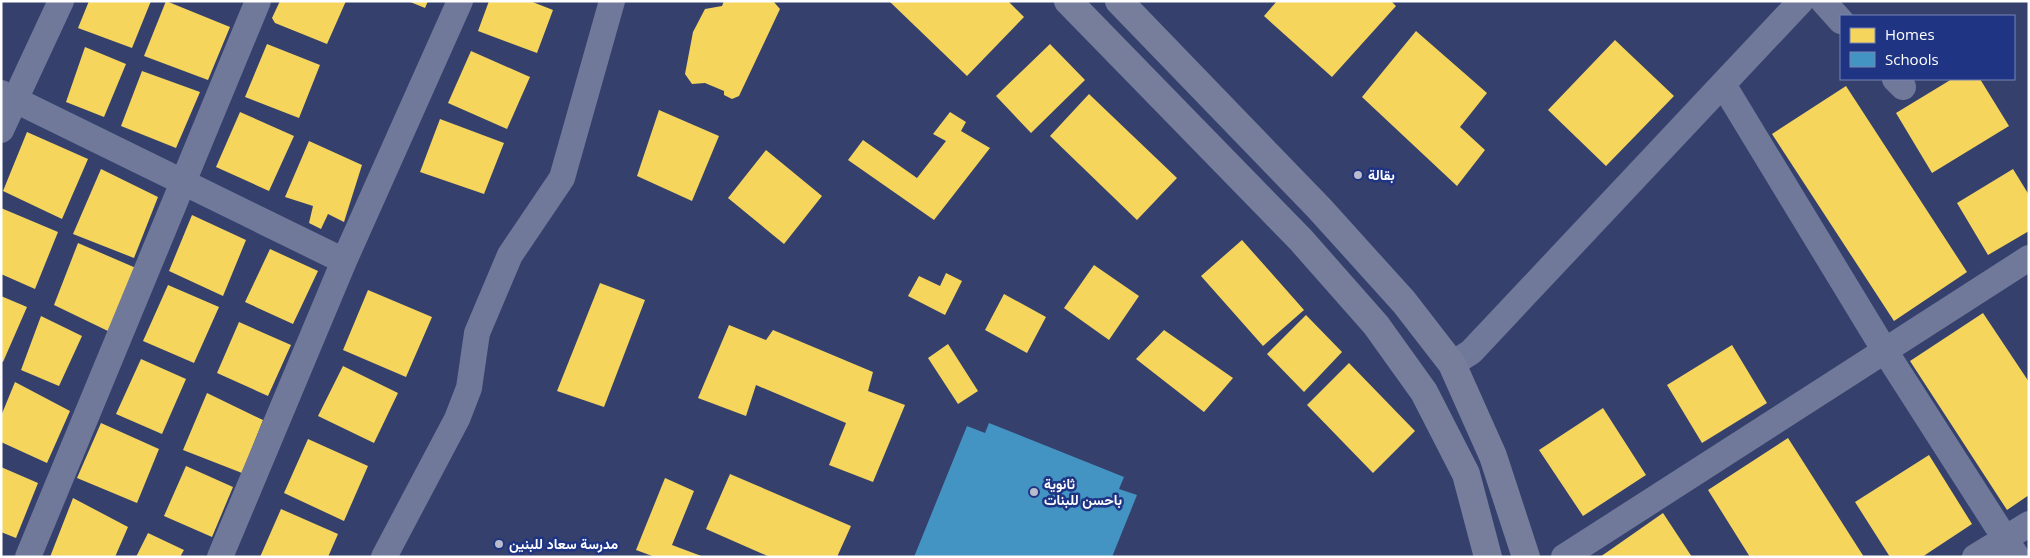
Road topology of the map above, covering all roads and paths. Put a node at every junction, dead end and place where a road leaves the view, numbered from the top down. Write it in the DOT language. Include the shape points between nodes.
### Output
graph roads {
  1 [pos="61,1"];
  2 [pos="258,1"];
  3 [pos="460,1"];
  4 [pos="612,1"];
  5 [pos="1068,1"];
  6 [pos="1120,1"];
  7 [pos="1801,1"];
  8 [pos="1822,1"];
  9 [pos="1840,20"];
  10 [pos="1724,86"];
  11 [pos="8,96"];
  12 [pos="1,130"];
  13 [pos="184,182"];
  14 [pos="2029,258"];
  15 [pos="344,261"];
  16 [pos="1885,351"];
  17 [pos="1452,364"];
  18 [pos="2029,524"];
  19 [pos="2012,547"];
  20 [pos="28,557"];
  21 [pos="220,557"];
  22 [pos="384,557"];
  23 [pos="1488,557"];
  24 [pos="1526,557"];
  25 [pos="1564,557"];
  26 [pos="1975,557"];
  1 -- 11 [label="street"];
  2 -- 13 [label="street"];
  3 -- 15 [label="street"];
  4 -- 22 [label="street" via="562,178 510,255 477,333 469,388 457,419"];
  5 -- 23 [label="highway" via="1301,240 1376,325 1424,392 1466,474"];
  6 -- 17 [label="highway" via="1319,208 1404,302"];
  7 -- 10 [label="street"];
  8 -- 9 [label="street"];
  10 -- 16 [label="street"];
  10 -- 17 [label="street" via="1471,352"];
  11 -- 12 [label="street"];
  11 -- 13 [label="street"];
  13 -- 15 [label="street"];
  13 -- 20 [label="street"];
  14 -- 16 [label="street"];
  15 -- 21 [label="street"];
  16 -- 19 [label="street"];
  16 -- 25 [label="street"];
  17 -- 24 [label="highway" via="1493,456"];
  18 -- 19 [label="street"];
  19 -- 26 [label="street"];
}
